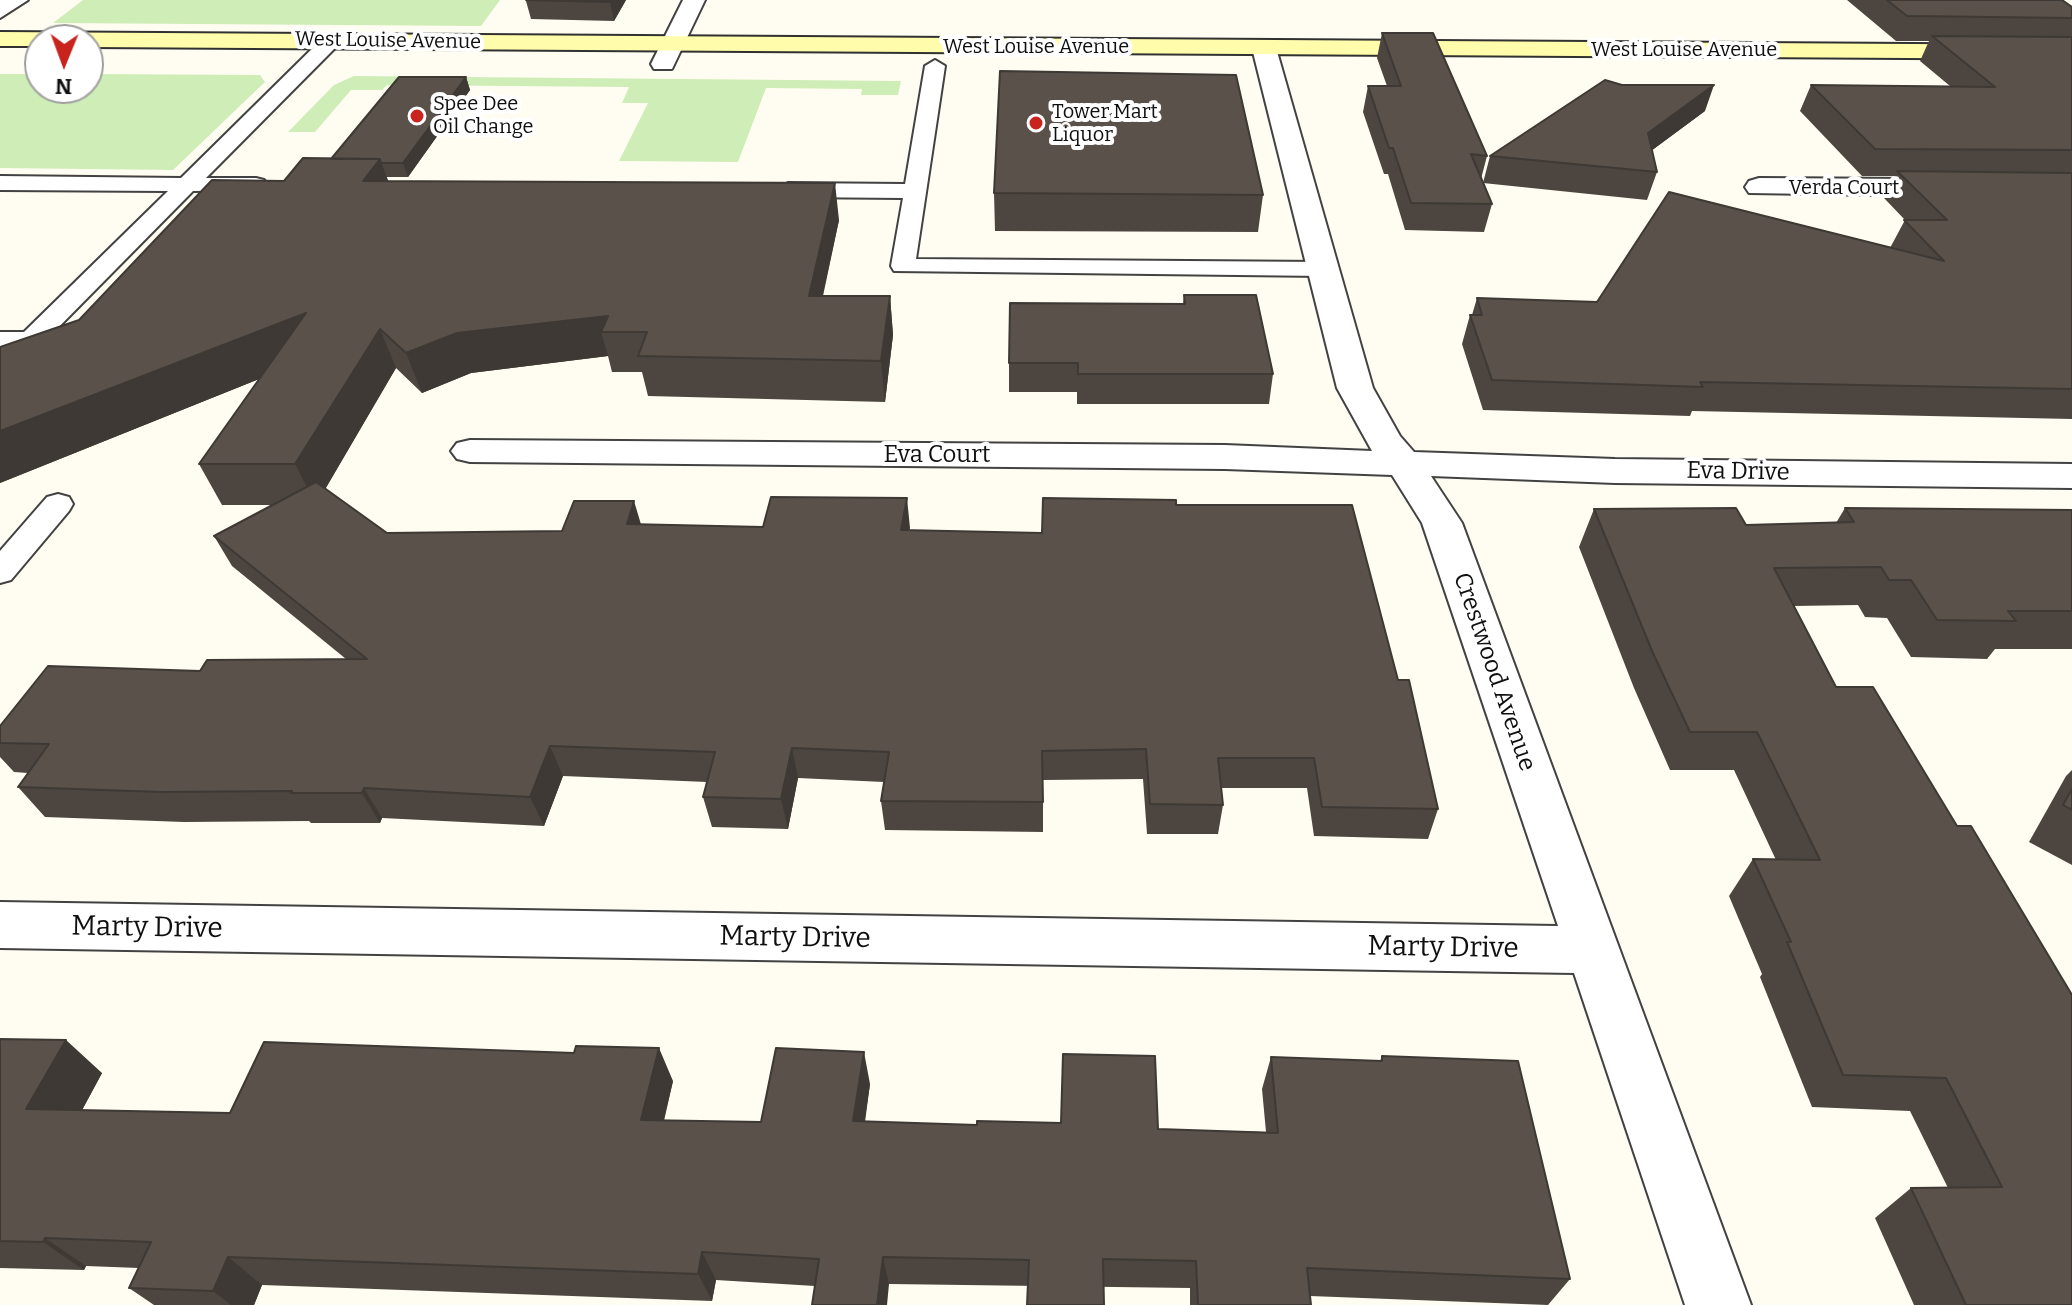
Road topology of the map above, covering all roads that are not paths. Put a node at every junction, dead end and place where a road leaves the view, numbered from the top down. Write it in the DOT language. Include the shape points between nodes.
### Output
graph roads {
  1 [pos="0,0"];
  2 [pos="20,0"];
  3 [pos="694,0"];
  4 [pos="0,13"];
  5 [pos="0,39"];
  6 [pos="331,41"];
  7 [pos="2072,52"];
  8 [pos="668,54"];
  9 [pos="1266,58"];
  10 [pos="0,59"];
  11 [pos="24,59"];
  12 [pos="104,60"];
  13 [pos="310,62"];
  14 [pos="935,66"];
  15 [pos="2072,74"];
  16 [pos="0,183"];
  17 [pos="186,185"];
  18 [pos="278,186"];
  19 [pos="1759,187"];
  20 [pos="2072,189"];
  21 [pos="773,190"];
  22 [pos="915,191"];
  23 [pos="1323,269"];
  24 [pos="0,340"];
  25 [pos="470,451"];
  26 [pos="1404,464"];
  27 [pos="2072,476"];
  28 [pos="58,504"];
  29 [pos="0,572"];
  30 [pos="0,925"];
  31 [pos="1591,950"];
  32 [pos="1718,1305"];
  1 -- 2 [label="lane"];
  2 -- 4 [label="lane"];
  3 -- 8 [label="street"];
  5 -- 6 [label="main road, West Louise Avenue"];
  6 -- 8 [label="main road, West Louise Avenue"];
  6 -- 13 [label="lane"];
  7 -- 9 [label="main road, West Louise Avenue"];
  8 -- 9 [label="main road, West Louise Avenue"];
  8 -- 13 [label="main road, West Louise Avenue"];
  8 -- 14 [label="main road, West Louise Avenue"];
  9 -- 14 [label="main road, West Louise Avenue"];
  9 -- 15 [label="main road, West Louise Avenue"];
  9 -- 23 [label="street, Crestwood Avenue"];
  10 -- 11 [label="main road"];
  12 -- 13 [label="main road, West Louise Avenue"];
  13 -- 17 [label="lane"];
  14 -- 22 [label="lane"];
  16 -- 17 [label="lane"];
  17 -- 18 [label="lane"];
  17 -- 24 [label="lane" via="31,340"];
  19 -- 20 [label="street, Verda Court"];
  21 -- 22 [label="lane"];
  22 -- 23 [label="lane" via="903,266"];
  23 -- 26 [label="street, Crestwood Avenue" via="1355,388 1384,441"];
  25 -- 26 [label="street, Eva Court" via="1225,457"];
  26 -- 27 [label="street, Eva Drive"];
  26 -- 31 [label="street, Crestwood Avenue" via="1442,523"];
  28 -- 29 [label="lane"];
  30 -- 31 [label="street, Marty Drive"];
  31 -- 32 [label="street, Crestwood Avenue"];
}
